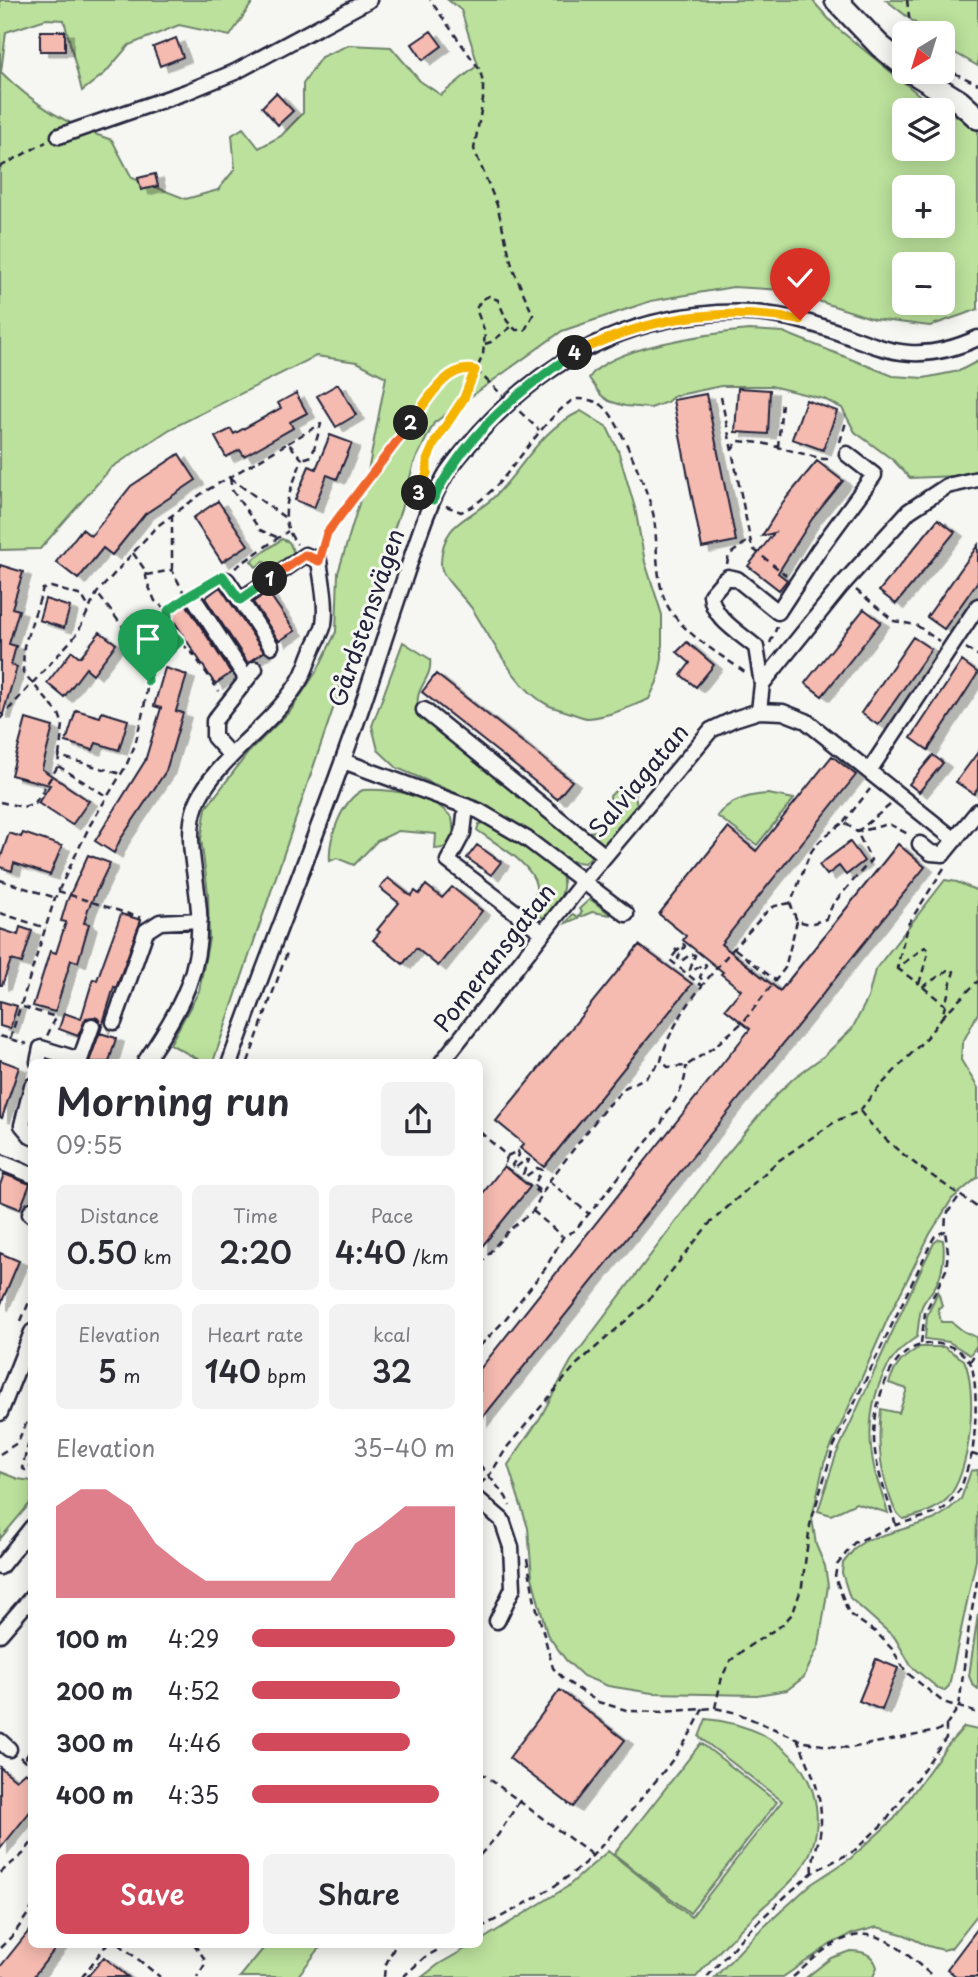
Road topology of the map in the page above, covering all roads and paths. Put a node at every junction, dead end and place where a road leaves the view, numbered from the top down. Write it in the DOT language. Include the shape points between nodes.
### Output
graph roads {
  1 [pos="369,0"];
  2 [pos="430,0"];
  3 [pos="836,0"];
  4 [pos="906,0"];
  5 [pos="909,21"];
  6 [pos="892,56"];
  7 [pos="956,74"];
  8 [pos="935,84"];
  9 [pos="978,84"];
  10 [pos="969,102"];
  11 [pos="978,118"];
  12 [pos="59,136"];
  13 [pos="0,167"];
  14 [pos="511,327"];
  15 [pos="978,338"];
  16 [pos="485,344"];
  17 [pos="475,370"];
  18 [pos="721,397"];
  19 [pos="782,402"];
  20 [pos="539,430"];
  21 [pos="288,443"];
  22 [pos="778,447"];
  23 [pos="732,450"];
  24 [pos="847,454"];
  25 [pos="302,459"];
  26 [pos="230,478"];
  27 [pos="978,479"];
  28 [pos="423,483"];
  29 [pos="433,500"];
  30 [pos="172,515"];
  31 [pos="285,517"];
  32 [pos="288,531"];
  33 [pos="279,538"];
  34 [pos="751,542"];
  35 [pos="133,553"];
  36 [pos="312,558"];
  37 [pos="173,570"];
  38 [pos="146,575"];
  39 [pos="728,577"];
  40 [pos="225,578"];
  41 [pos="845,581"];
  42 [pos="797,584"];
  43 [pos="97,593"];
  44 [pos="195,596"];
  45 [pos="240,600"];
  46 [pos="978,606"];
  47 [pos="89,608"];
  48 [pos="168,611"];
  49 [pos="778,612"];
  50 [pos="180,641"];
  51 [pos="271,646"];
  52 [pos="950,649"];
  53 [pos="759,657"];
  54 [pos="147,666"];
  55 [pos="32,684"];
  56 [pos="762,684"];
  57 [pos="227,702"];
  58 [pos="424,710"];
  59 [pos="759,711"];
  60 [pos="0,719"];
  61 [pos="59,756"];
  62 [pos="231,756"];
  63 [pos="343,761"];
  64 [pos="58,766"];
  65 [pos="121,774"];
  66 [pos="871,778"];
  67 [pos="106,796"];
  68 [pos="0,802"];
  69 [pos="894,802"];
  70 [pos="466,806"];
  71 [pos="978,811"];
  72 [pos="844,822"];
  73 [pos="857,832"];
  74 [pos="955,840"];
  75 [pos="920,844"];
  76 [pos="943,854"];
  77 [pos="605,856"];
  78 [pos="0,880"];
  79 [pos="583,882"];
  80 [pos="58,891"];
  81 [pos="55,898"];
  82 [pos="790,903"];
  83 [pos="0,913"];
  84 [pos="626,914"];
  85 [pos="200,920"];
  86 [pos="797,921"];
  87 [pos="152,926"];
  88 [pos="46,928"];
  89 [pos="544,933"];
  90 [pos="291,942"];
  91 [pos="735,948"];
  92 [pos="897,968"];
  93 [pos="775,980"];
  94 [pos="700,981"];
  95 [pos="978,981"];
  96 [pos="920,985"];
  97 [pos="704,986"];
  98 [pos="945,1005"];
  99 [pos="22,1007"];
  100 [pos="942,1017"];
  101 [pos="114,1022"];
  102 [pos="92,1026"];
  103 [pos="0,1036"];
  104 [pos="10,1039"];
  105 [pos="39,1055"];
  106 [pos="66,1059"];
  107 [pos="81,1059"];
  108 [pos="147,1059"];
  109 [pos="231,1059"];
  110 [pos="249,1059"];
  111 [pos="444,1059"];
  112 [pos="661,1061"];
  113 [pos="686,1066"];
  114 [pos="28,1102"];
  115 [pos="860,1111"];
  116 [pos="28,1132"];
  117 [pos="483,1135"];
  118 [pos="507,1156"];
  119 [pos="0,1161"];
  120 [pos="28,1173"];
  121 [pos="549,1181"];
  122 [pos="542,1195"];
  123 [pos="960,1195"];
  124 [pos="978,1208"];
  125 [pos="533,1211"];
  126 [pos="589,1214"];
  127 [pos="945,1231"];
  128 [pos="563,1237"];
  129 [pos="483,1260"];
  130 [pos="28,1342"];
  131 [pos="483,1343"];
  132 [pos="921,1343"];
  133 [pos="978,1348"];
  134 [pos="970,1362"];
  135 [pos="0,1413"];
  136 [pos="28,1420"];
  137 [pos="28,1446"];
  138 [pos="0,1454"];
  139 [pos="972,1454"];
  140 [pos="978,1456"];
  141 [pos="28,1469"];
  142 [pos="483,1469"];
  143 [pos="489,1476"];
  144 [pos="483,1481"];
  145 [pos="483,1504"];
  146 [pos="513,1513"];
  147 [pos="896,1525"];
  148 [pos="28,1532"];
  149 [pos="527,1558"];
  150 [pos="0,1567"];
  151 [pos="978,1577"];
  152 [pos="28,1602"];
  153 [pos="497,1620"];
  154 [pos="0,1634"];
  155 [pos="959,1707"];
  156 [pos="703,1708"];
  157 [pos="715,1708"];
  158 [pos="978,1713"];
  159 [pos="946,1725"];
  160 [pos="797,1738"];
  161 [pos="28,1754"];
  162 [pos="24,1761"];
  163 [pos="483,1774"];
  164 [pos="519,1802"];
  165 [pos="28,1847"];
  166 [pos="483,1852"];
  167 [pos="592,1856"];
  168 [pos="813,1872"];
  169 [pos="0,1873"];
  170 [pos="28,1914"];
  171 [pos="483,1926"];
  172 [pos="0,1948"];
  173 [pos="104,1948"];
  174 [pos="125,1948"];
  175 [pos="197,1948"];
  176 [pos="394,1948"];
  177 [pos="442,1948"];
  178 [pos="82,1977"];
  179 [pos="160,1977"];
  180 [pos="197,1977"];
  181 [pos="384,1977"];
  182 [pos="403,1977"];
  183 [pos="708,1977"];
  184 [pos="793,1977"];
  185 [pos="934,1977"];
  1 -- 12 [label="street" via="235,72"];
  2 -- 14 [label="path" via="474,59 483,83 474,149 533,315 525,330"];
  3 -- 6 [label="highway"];
  4 -- 5 [label="path"];
  7 -- 9 [label="path"];
  8 -- 10 [label="highway"];
  10 -- 11 [label="highway"];
  12 -- 13 [label="path"];
  14 -- 16 [label="path"];
  14 -- 16 [label="path" via="498,300 489,296 481,300 476,309"];
  15 -- 29 [label="street, Gårdstensvägen" via="927,354 903,354 800,320 762,314 698,315 623,331 576,353 518,393 464,450"];
  16 -- 17 [label="path"];
  17 -- 20 [label="path, bridge"];
  17 -- 28 [label="path" via="464,398 435,442"];
  17 -- 36 [label="path" via="449,376 438,386"];
  18 -- 23 [label="path"];
  19 -- 22 [label="path"];
  20 -- 29 [label="path" via="507,473 470,508 461,512"];
  20 -- 56 [label="path" via="574,399 597,402 607,410 654,515 666,602 691,632"];
  21 -- 25 [label="path"];
  21 -- 25 [label="path" via="321,425 312,456"];
  21 -- 26 [label="path"];
  22 -- 23 [label="path" via="738,441"];
  22 -- 24 [label="path" via="823,459"];
  23 -- 34 [label="path"];
  24 -- 42 [label="street" via="874,475"];
  25 -- 31 [label="path"];
  26 -- 30 [label="path"];
  26 -- 31 [label="path"];
  26 -- 33 [label="path" via="232,490 260,530"];
  27 -- 41 [label="street" via="947,486 909,511"];
  29 -- 63 [label="street, Gårdstensvägen"];
  30 -- 35 [label="path"];
  30 -- 37 [label="path"];
  31 -- 32 [label="path"];
  32 -- 33 [label="path"];
  32 -- 36 [label="path"];
  33 -- 40 [label="path"];
  34 -- 39 [label="path" via="729,555"];
  34 -- 42 [label="path" via="752,548"];
  35 -- 38 [label="path"];
  35 -- 43 [label="path"];
  36 -- 45 [label="street"];
  36 -- 62 [label="street" via="324,593 324,626 300,680"];
  37 -- 38 [label="path"];
  37 -- 48 [label="path" via="187,597"];
  38 -- 48 [label="path" via="155,601"];
  39 -- 49 [label="street" via="737,579"];
  39 -- 53 [label="street" via="711,595 711,604 756,647"];
  40 -- 44 [label="path"];
  40 -- 45 [label="street"];
  41 -- 52 [label="path" via="894,621 916,625"];
  41 -- 56 [label="street"];
  42 -- 49 [label="street"];
  43 -- 47 [label="path"];
  43 -- 54 [label="path" via="137,643"];
  44 -- 57 [label="street" via="251,673"];
  45 -- 51 [label="street"];
  46 -- 52 [label="street"];
  47 -- 55 [label="path" via="77,634"];
  47 -- 55 [label="path" via="82,596 43,589 24,646 23,672"];
  48 -- 50 [label="path" via="168,630"];
  49 -- 53 [label="path" via="778,624"];
  50 -- 54 [label="path" via="155,666"];
  50 -- 57 [label="path"];
  52 -- 66 [label="street"];
  53 -- 56 [label="street"];
  54 -- 65 [label="path" via="144,708 135,745"];
  55 -- 60 [label="path"];
  55 -- 61 [label="path" via="59,713 63,725"];
  56 -- 59 [label="street"];
  57 -- 62 [label="street" via="214,721 214,737"];
  58 -- 77 [label="street"];
  59 -- 66 [label="street" via="806,720"];
  59 -- 77 [label="street, Salviagatan" via="711,730"];
  61 -- 64 [label="path"];
  61 -- 65 [label="path"];
  62 -- 85 [label="street" via="203,790 192,818"];
  63 -- 70 [label="street"];
  63 -- 109 [label="street, Gårdstensvägen"];
  64 -- 67 [label="path"];
  64 -- 68 [label="path" via="35,803 23,807"];
  65 -- 67 [label="path"];
  66 -- 72 [label="path"];
  66 -- 74 [label="street"];
  67 -- 80 [label="path"];
  69 -- 73 [label="path"];
  70 -- 79 [label="street" via="527,839"];
  70 -- 89 [label="street" via="463,833 448,861"];
  71 -- 74 [label="street"];
  72 -- 73 [label="path"];
  72 -- 82 [label="path" via="810,854"];
  73 -- 75 [label="path" via="889,824"];
  73 -- 86 [label="path" via="872,860 833,904 826,919 810,924"];
  74 -- 76 [label="street"];
  75 -- 76 [label="street" via="931,853"];
  76 -- 92 [label="path" via="944,868 906,926"];
  77 -- 79 [label="street, Salviagatan"];
  78 -- 81 [label="path"];
  79 -- 84 [label="street"];
  79 -- 89 [label="street, Pomeransgatan"];
  80 -- 81 [label="path"];
  80 -- 87 [label="path"];
  81 -- 88 [label="path"];
  82 -- 86 [label="path"];
  82 -- 91 [label="path" via="768,910"];
  83 -- 88 [label="path"];
  85 -- 87 [label="street"];
  85 -- 108 [label="street" via="187,991"];
  86 -- 93 [label="path" via="785,968"];
  87 -- 101 [label="street" via="146,931"];
  88 -- 99 [label="path"];
  89 -- 111 [label="street, Pomeransgatan"];
  90 -- 110 [label="path"];
  91 -- 93 [label="path"];
  91 -- 97 [label="path"];
  92 -- 96 [label="path"];
  92 -- 96 [label="path" via="925,947 929,950"];
  93 -- 113 [label="path" via="744,1021"];
  94 -- 94 [label="path" via="706,965 702,962 690,970 695,955 680,962 685,946 681,946 670,960"];
  94 -- 97 [label="path"];
  95 -- 100 [label="path"];
  96 -- 98 [label="path"];
  96 -- 98 [label="path" via="954,971"];
  97 -- 112 [label="path" via="677,1021"];
  98 -- 100 [label="path"];
  99 -- 104 [label="path"];
  99 -- 105 [label="path" via="56,1017"];
  100 -- 115 [label="path"];
  102 -- 107 [label="street"];
  103 -- 104 [label="path"];
  104 -- 105 [label="path"];
  105 -- 106 [label="street"];
  112 -- 113 [label="path" via="668,1067"];
  112 -- 121 [label="path" via="607,1106"];
  113 -- 126 [label="path" via="684,1086 661,1124"];
  114 -- 116 [label="street" via="22,1125"];
  115 -- 123 [label="path" via="891,1146"];
  115 -- 143 [label="path" via="836,1121 778,1161 708,1225 647,1302 576,1365 508,1446"];
  117 -- 118 [label="path"];
  118 -- 122 [label="path" via="504,1166"];
  118 -- 122 [label="path" via="518,1151 514,1169 529,1160 525,1177 537,1168 542,1170 534,1183"];
  119 -- 120 [label="street"];
  121 -- 122 [label="path"];
  121 -- 126 [label="path"];
  122 -- 125 [label="path"];
  123 -- 124 [label="path"];
  123 -- 127 [label="path" via="946,1215"];
  125 -- 128 [label="path"];
  125 -- 129 [label="path"];
  126 -- 128 [label="path"];
  127 -- 132 [label="path" via="946,1270 925,1313"];
  127 -- 157 [label="path" via="932,1241 834,1446 810,1525 802,1586 793,1613 730,1661"];
  128 -- 131 [label="path" via="545,1269"];
  130 -- 135 [label="street"];
  132 -- 134 [label="path" via="947,1345"];
  132 -- 147 [label="path" via="911,1347 888,1374 875,1423 878,1473"];
  133 -- 134 [label="path"];
  134 -- 139 [label="path" via="977,1390"];
  136 -- 138 [label="path" via="17,1443"];
  137 -- 141 [label="path" via="22,1468"];
  139 -- 140 [label="path"];
  139 -- 147 [label="path" via="961,1488 946,1507"];
  142 -- 143 [label="path"];
  143 -- 144 [label="path"];
  143 -- 146 [label="path"];
  145 -- 153 [label="street" via="502,1520 511,1547 513,1588"];
  147 -- 155 [label="path" via="854,1543 837,1565 835,1577 849,1614 877,1633 906,1672 943,1702"];
  148 -- 150 [label="street"];
  149 -- 156 [label="path" via="548,1653 553,1668 566,1681 598,1702 630,1711"];
  151 -- 155 [label="path"];
  152 -- 154 [label="street"];
  155 -- 158 [label="path"];
  155 -- 159 [label="path"];
  156 -- 157 [label="path"];
  156 -- 167 [label="path" via="675,1758"];
  157 -- 160 [label="path"];
  159 -- 160 [label="path" via="937,1731 850,1748"];
  159 -- 168 [label="path" via="946,1738 886,1821 853,1851"];
  160 -- 168 [label="path" via="820,1797 820,1836"];
  161 -- 162 [label="path"];
  163 -- 164 [label="path"];
  164 -- 166 [label="path"];
  164 -- 167 [label="path"];
  165 -- 169 [label="path"];
  167 -- 171 [label="path" via="531,1901"];
  168 -- 183 [label="path" via="745,1934"];
  170 -- 172 [label="path"];
  173 -- 178 [label="path"];
  174 -- 179 [label="path"];
  175 -- 180 [label="path" via="204,1958"];
  176 -- 181 [label="path"];
  177 -- 182 [label="path"];
  184 -- 185 [label="path" via="849,1936 869,1933 893,1943"];
}
